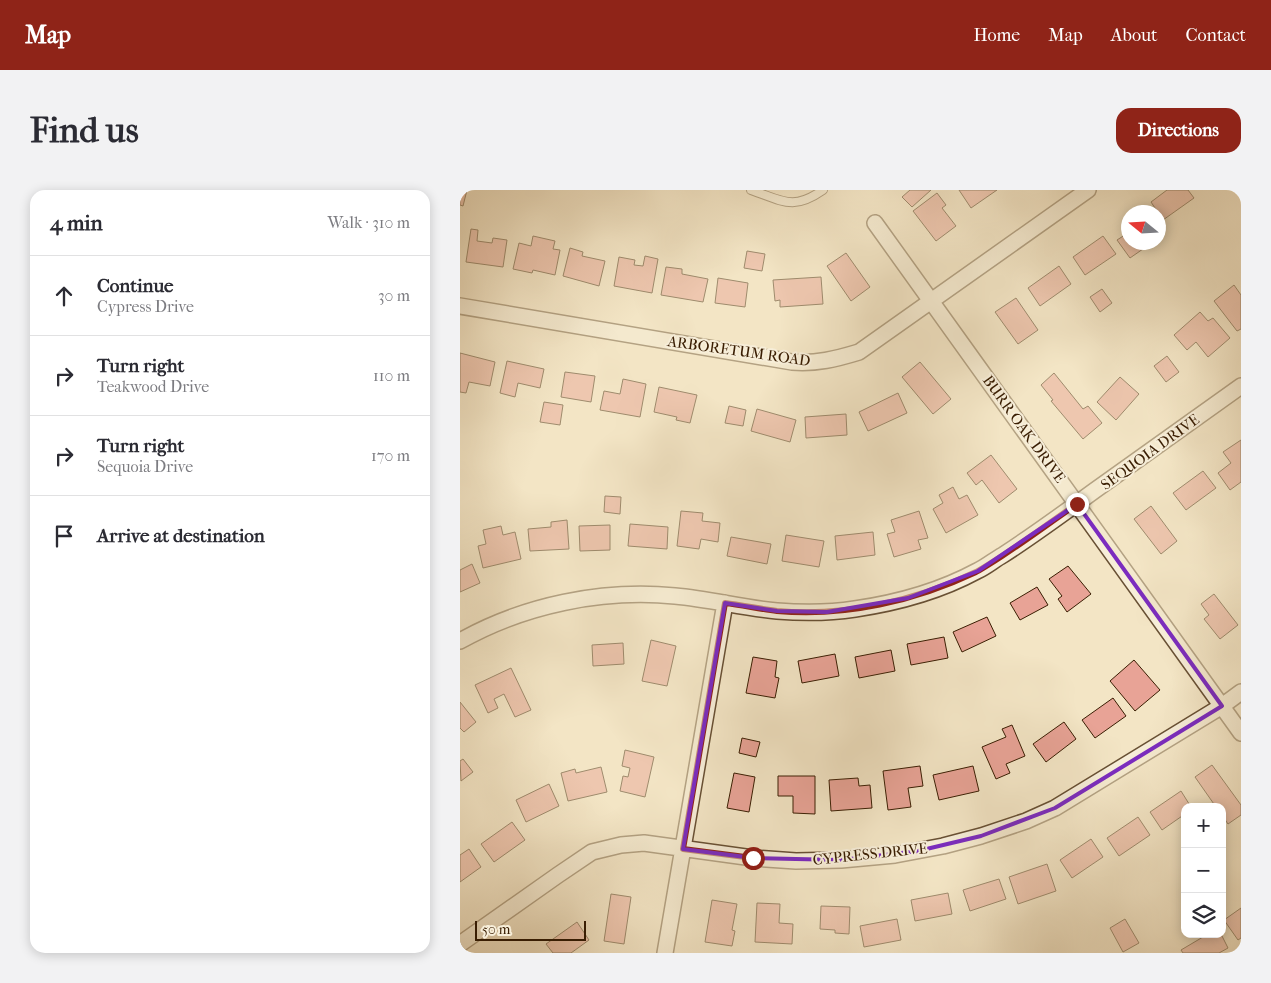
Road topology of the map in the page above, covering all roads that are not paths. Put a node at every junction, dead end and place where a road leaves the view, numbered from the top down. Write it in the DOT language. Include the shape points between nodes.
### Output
graph roads {
  1 [pos="751,190"];
  2 [pos="822,190"];
  3 [pos="1088,190"];
  4 [pos="875,223"];
  5 [pos="933,301"];
  6 [pos="460,306"];
  7 [pos="1241,386"];
  8 [pos="1077,504"];
  9 [pos="725,603"];
  10 [pos="460,641"];
  11 [pos="1241,692"];
  12 [pos="1222,706"];
  13 [pos="1241,733"];
  14 [pos="683,849"];
  15 [pos="460,944"];
  16 [pos="665,953"];
  1 -- 2 [label="lane" via="793,203"];
  3 -- 5 [label="street, ARBORETUM ROAD"];
  4 -- 5 [label="street, BURR OAK DRIVE"];
  5 -- 6 [label="street, ARBORETUM ROAD" via="860,352 829,361 806,363"];
  5 -- 8 [label="street, BURR OAK DRIVE"];
  7 -- 8 [label="street, SEQUOIA DRIVE"];
  8 -- 9 [label="street, SEQUOIA DRIVE" via="978,571 908,598 827,612 777,611"];
  8 -- 12 [label="street, BURR OAK DRIVE"];
  9 -- 10 [label="street, SEQUOIA DRIVE" via="652,594 592,597 521,615"];
  9 -- 14 [label="street"];
  11 -- 12 [label="street, CYPRESS DRIVE"];
  12 -- 13 [label="street, BURR OAK DRIVE"];
  12 -- 14 [label="street, CYPRESS DRIVE" via="1055,808 981,836 918,851 841,860 796,861"];
  14 -- 15 [label="street, CYPRESS DRIVE" via="644,843 592,852"];
  14 -- 16 [label="street"];
}
